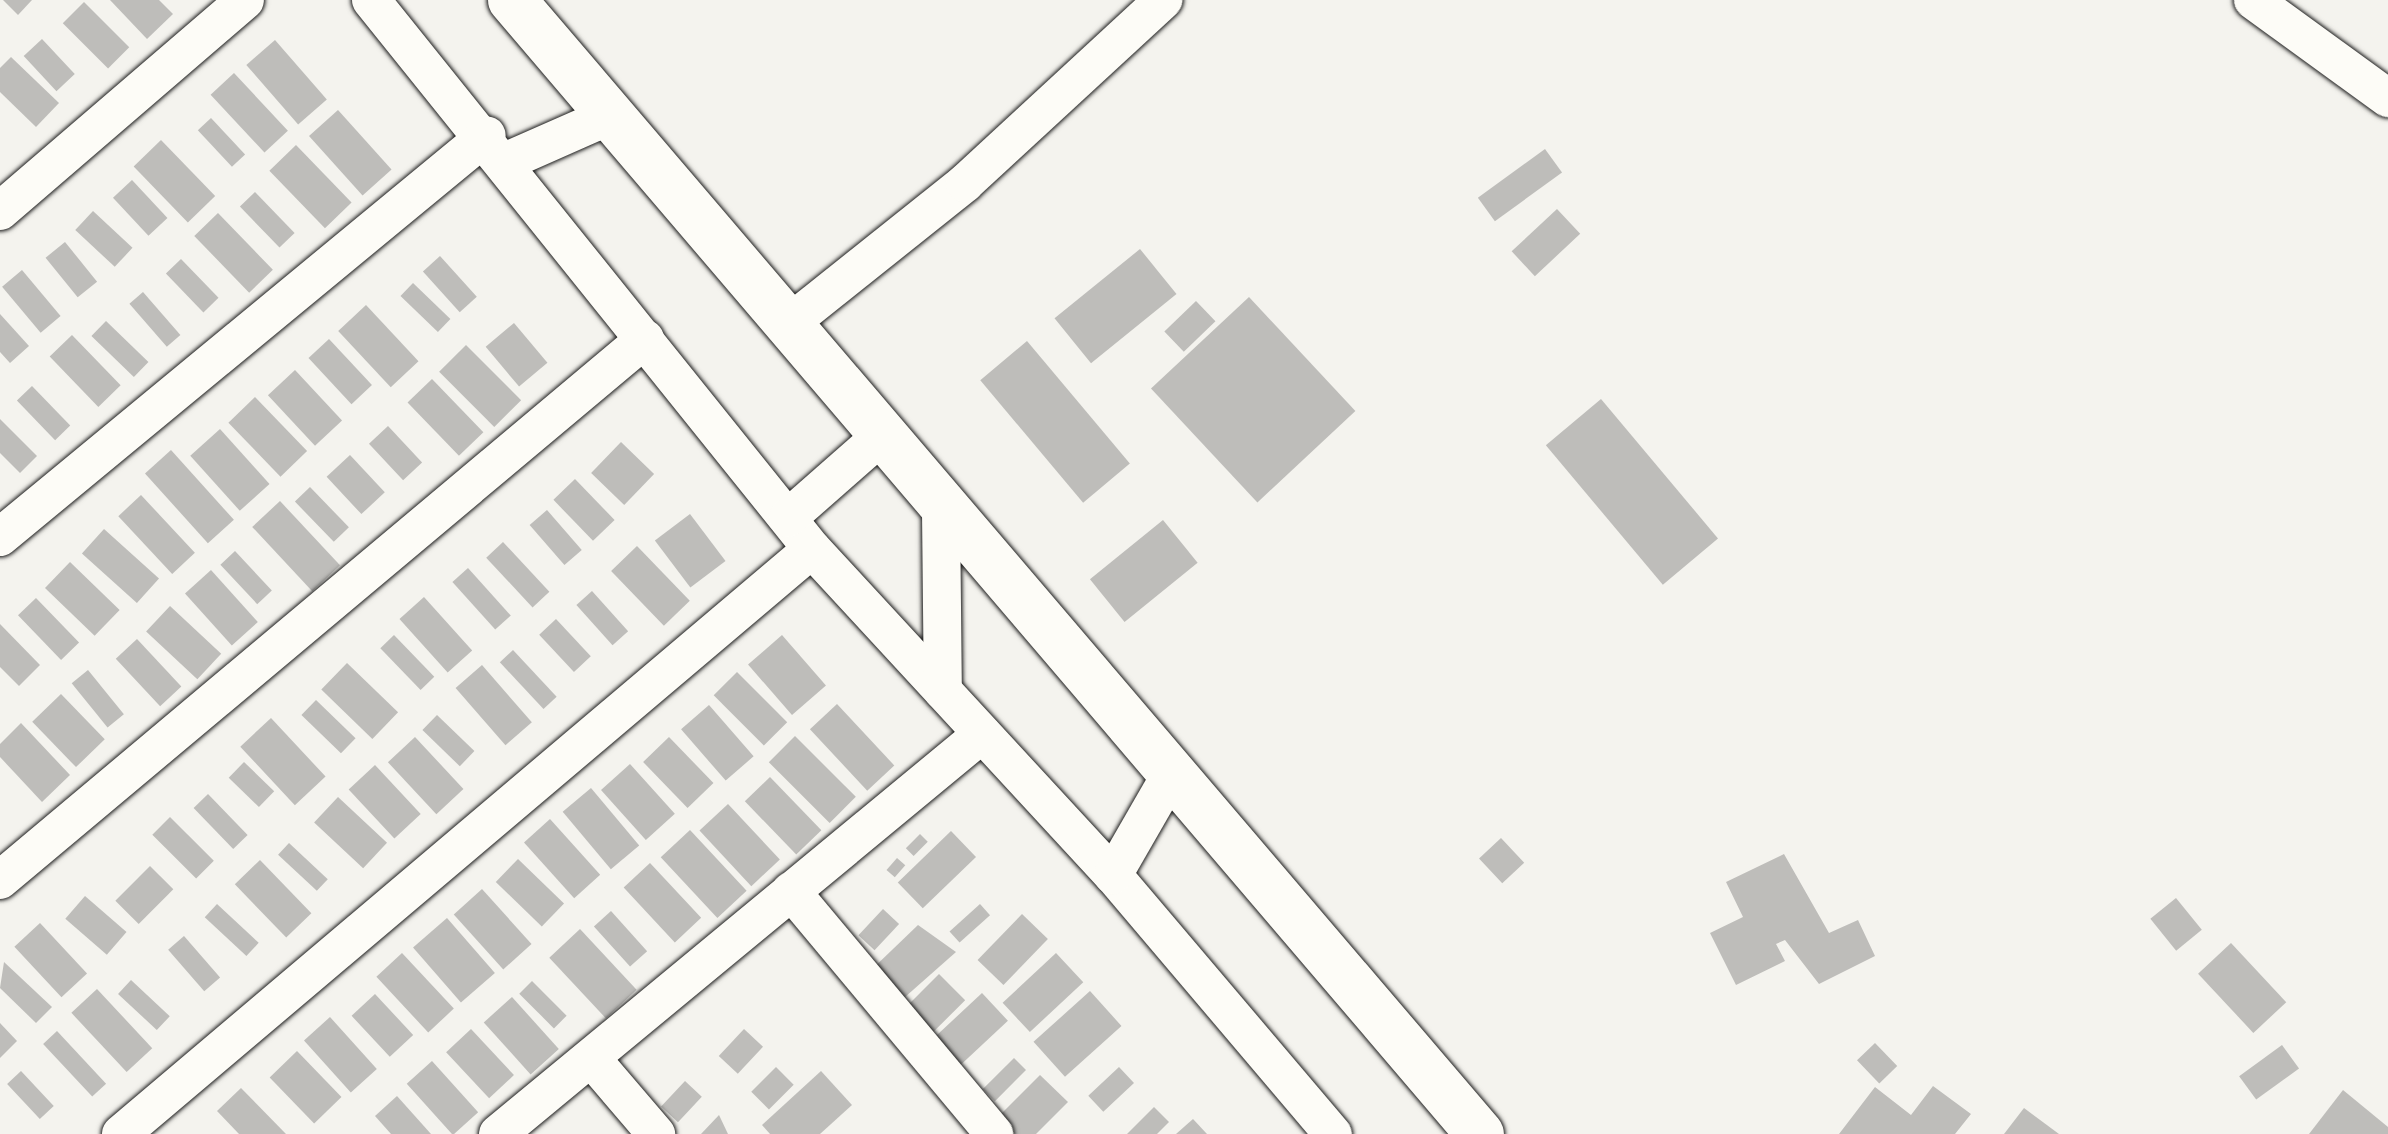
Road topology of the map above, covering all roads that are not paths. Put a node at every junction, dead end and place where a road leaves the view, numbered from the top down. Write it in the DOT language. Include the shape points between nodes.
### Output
graph roads {
  1 [pos="245,0"];
  2 [pos="371,0"];
  3 [pos="512,0"];
  4 [pos="1164,0"];
  5 [pos="2253,0"];
  6 [pos="2388,98"];
  7 [pos="609,116"];
  8 [pos="497,148"];
  9 [pos="0,210"];
  10 [pos="786,326"];
  11 [pos="645,339"];
  12 [pos="879,438"];
  13 [pos="941,511"];
  14 [pos="788,518"];
  15 [pos="0,537"];
  16 [pos="812,549"];
  17 [pos="943,691"];
  18 [pos="982,734"];
  19 [pos="1174,768"];
  20 [pos="1113,875"];
  21 [pos="0,880"];
  22 [pos="791,892"];
  23 [pos="592,1058"];
  24 [pos="120,1134"];
  25 [pos="498,1134"];
  26 [pos="656,1134"];
  27 [pos="994,1134"];
  28 [pos="1332,1134"];
  29 [pos="1480,1134"];
  1 -- 9 [label="street"];
  2 -- 8 [label="street"];
  3 -- 7 [label="street"];
  4 -- 10 [label="street" via="965,182"];
  5 -- 6 [label="street"];
  7 -- 8 [label="street"];
  7 -- 10 [label="street"];
  8 -- 11 [label="street"];
  8 -- 15 [label="street"];
  10 -- 12 [label="street"];
  11 -- 14 [label="street"];
  11 -- 21 [label="street"];
  12 -- 13 [label="street"];
  12 -- 14 [label="street"];
  13 -- 17 [label="street"];
  13 -- 19 [label="street"];
  14 -- 16 [label="street"];
  16 -- 17 [label="street"];
  16 -- 24 [label="street"];
  17 -- 18 [label="street"];
  18 -- 20 [label="street"];
  18 -- 22 [label="street"];
  19 -- 20 [label="street"];
  19 -- 29 [label="street"];
  20 -- 28 [label="street"];
  22 -- 23 [label="street"];
  22 -- 27 [label="street"];
  23 -- 25 [label="street"];
  23 -- 26 [label="street"];
}
